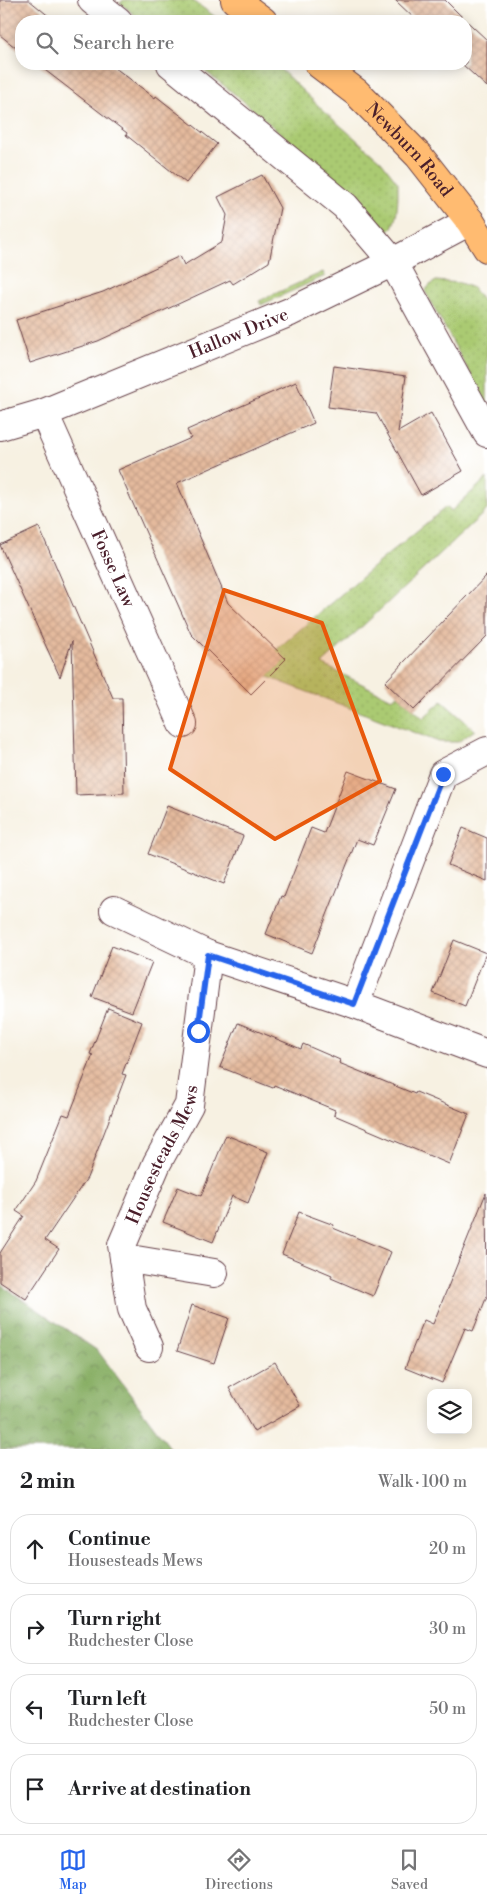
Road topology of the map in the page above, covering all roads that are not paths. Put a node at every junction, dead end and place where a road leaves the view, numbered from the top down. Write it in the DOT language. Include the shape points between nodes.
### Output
graph roads {
  1 [pos="92,0"];
  2 [pos="235,0"];
  3 [pos="111,15"];
  4 [pos="255,15"];
  5 [pos="177,70"];
  6 [pos="327,70"];
  7 [pos="470,221"];
  8 [pos="487,248"];
  9 [pos="393,262"];
  10 [pos="44,413"];
  11 [pos="0,426"];
  12 [pos="487,433"];
  13 [pos="183,724"];
  14 [pos="487,751"];
  15 [pos="114,910"];
  16 [pos="208,955"];
  17 [pos="354,1004"];
  18 [pos="487,1054"];
  19 [pos="124,1258"];
  20 [pos="214,1273"];
  21 [pos="149,1347"];
  1 -- 3 [label="street"];
  2 -- 4 [label="main road"];
  5 -- 9 [label="street" via="345,206"];
  6 -- 7 [label="main road, Newburn Road" via="357,93 419,156"];
  7 -- 8 [label="main road, Newburn Road"];
  7 -- 9 [label="street, Hallow Drive"];
  9 -- 10 [label="street, Hallow Drive" via="290,312"];
  9 -- 12 [label="street"];
  10 -- 11 [label="street, Hallow Drive"];
  10 -- 13 [label="street, Fosse Law"];
  14 -- 17 [label="street" via="443,774"];
  15 -- 16 [label="street"];
  16 -- 17 [label="street"];
  16 -- 19 [label="street, Housesteads Mews" via="189,1105 157,1163 122,1245"];
  17 -- 18 [label="street"];
  19 -- 20 [label="street"];
  19 -- 21 [label="street, Housesteads Mews" via="132,1309"];
}
